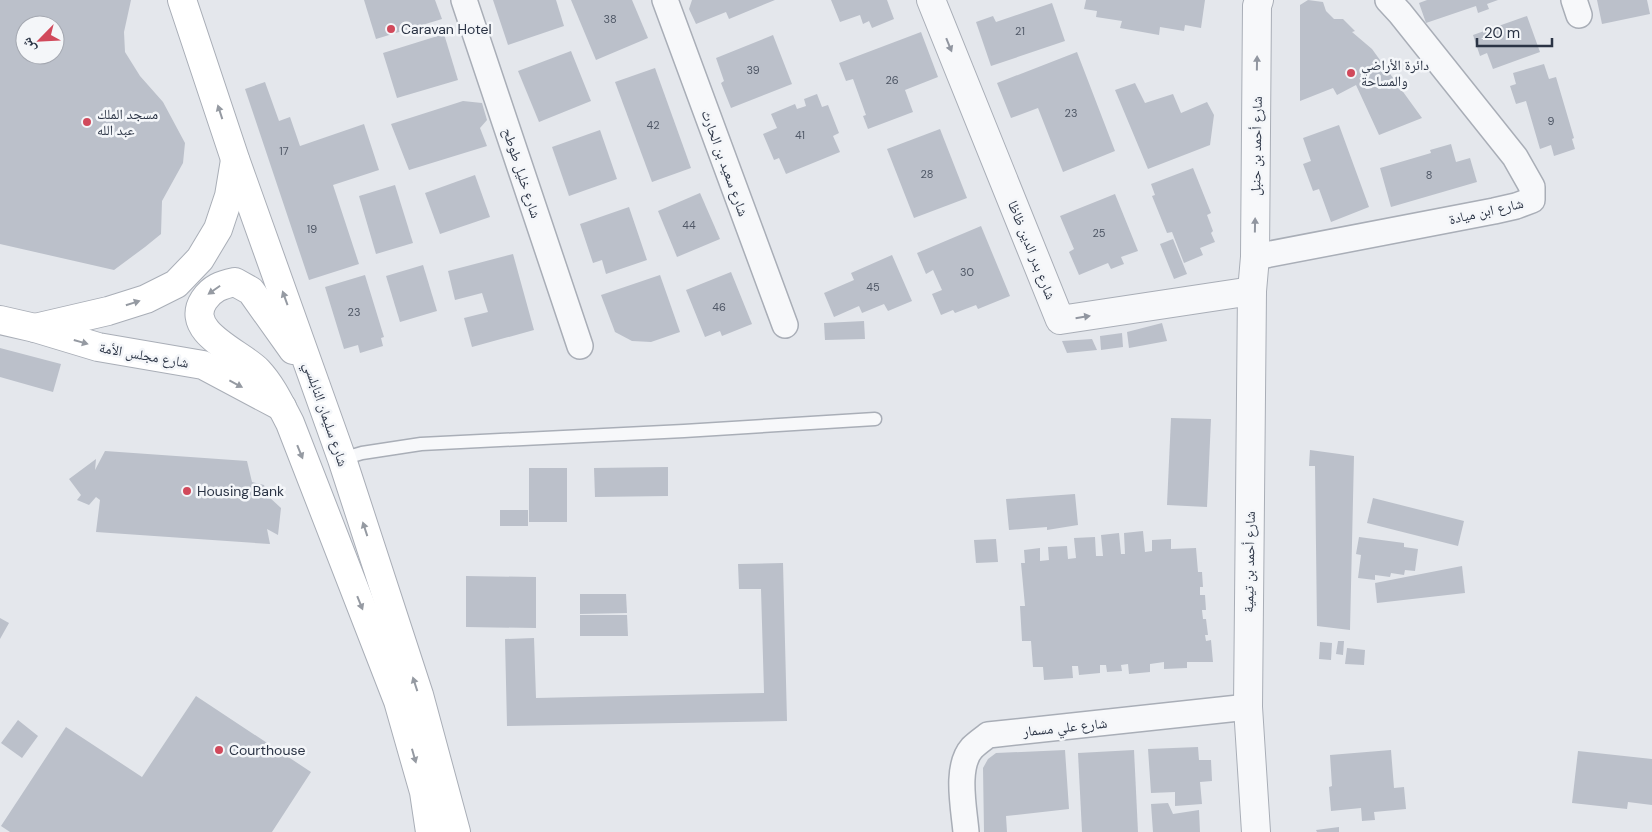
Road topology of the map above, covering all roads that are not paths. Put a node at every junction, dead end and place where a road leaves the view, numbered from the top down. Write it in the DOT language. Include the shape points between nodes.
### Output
graph roads {
  1 [pos="464,0"];
  2 [pos="665,0"];
  3 [pos="931,0"];
  4 [pos="1259,0"];
  5 [pos="1388,0"];
  6 [pos="190,8"];
  7 [pos="235,159"];
  8 [pos="1255,257"];
  9 [pos="1252,292"];
  10 [pos="0,320"];
  11 [pos="784,325"];
  12 [pos="35,328"];
  13 [pos="580,346"];
  14 [pos="315,384"];
  15 [pos="282,407"];
  16 [pos="875,419"];
  17 [pos="342,459"];
  18 [pos="1248,707"];
  19 [pos="430,832"];
  20 [pos="456,832"];
  21 [pos="966,832"];
  22 [pos="1256,832"];
  1 -- 13 [label="street, شارع خليل طوطح"];
  2 -- 11 [label="street, شارع سعيد بن الحارث"];
  3 -- 9 [label="street, شارع بدر الدين ظاظا, one-way" via="1060,320"];
  8 -- 4 [label="street, شارع أحمد بن حنبل, one-way"];
  5 -- 8 [label="street, شارع ابن ميادة" via="1515,157 1532,187 1532,200 1494,211"];
  7 -- 6 [label="main road, شارع سليمان النابلسي, one-way"];
  12 -- 7 [label="main road, one-way" via="108,311 146,299 176,284 200,258 218,229 230,196"];
  14 -- 7 [label="main road, شارع سليمان النابلسي, one-way"];
  8 -- 9 [label="street, شارع أحمد بن حنبل"];
  9 -- 18 [label="street, شارع أحمد بن تيمية"];
  10 -- 12 [label="main road, شارع مجلس الأمة"];
  12 -- 15 [label="main road, شارع مجلس الأمة, one-way" via="98,347 203,366"];
  14 -- 15 [label="main road, one-way" via="251,291 235,282 219,285 200,305 199,317 205,331 256,369 269,383"];
  14 -- 17 [label="main road, شارع سليمان النابلسي"];
  15 -- 19 [label="main road, one-way" via="398,701 424,792"];
  16 -- 17 [label="lane" via="421,444"];
  20 -- 17 [label="main road, شارع سليمان النابلسي, one-way" via="419,695"];
  18 -- 21 [label="street, شارع علي مسمار" via="988,735 972,748 962,773"];
  18 -- 22 [label="street, شارع أحمد بن تيمية"];
}
